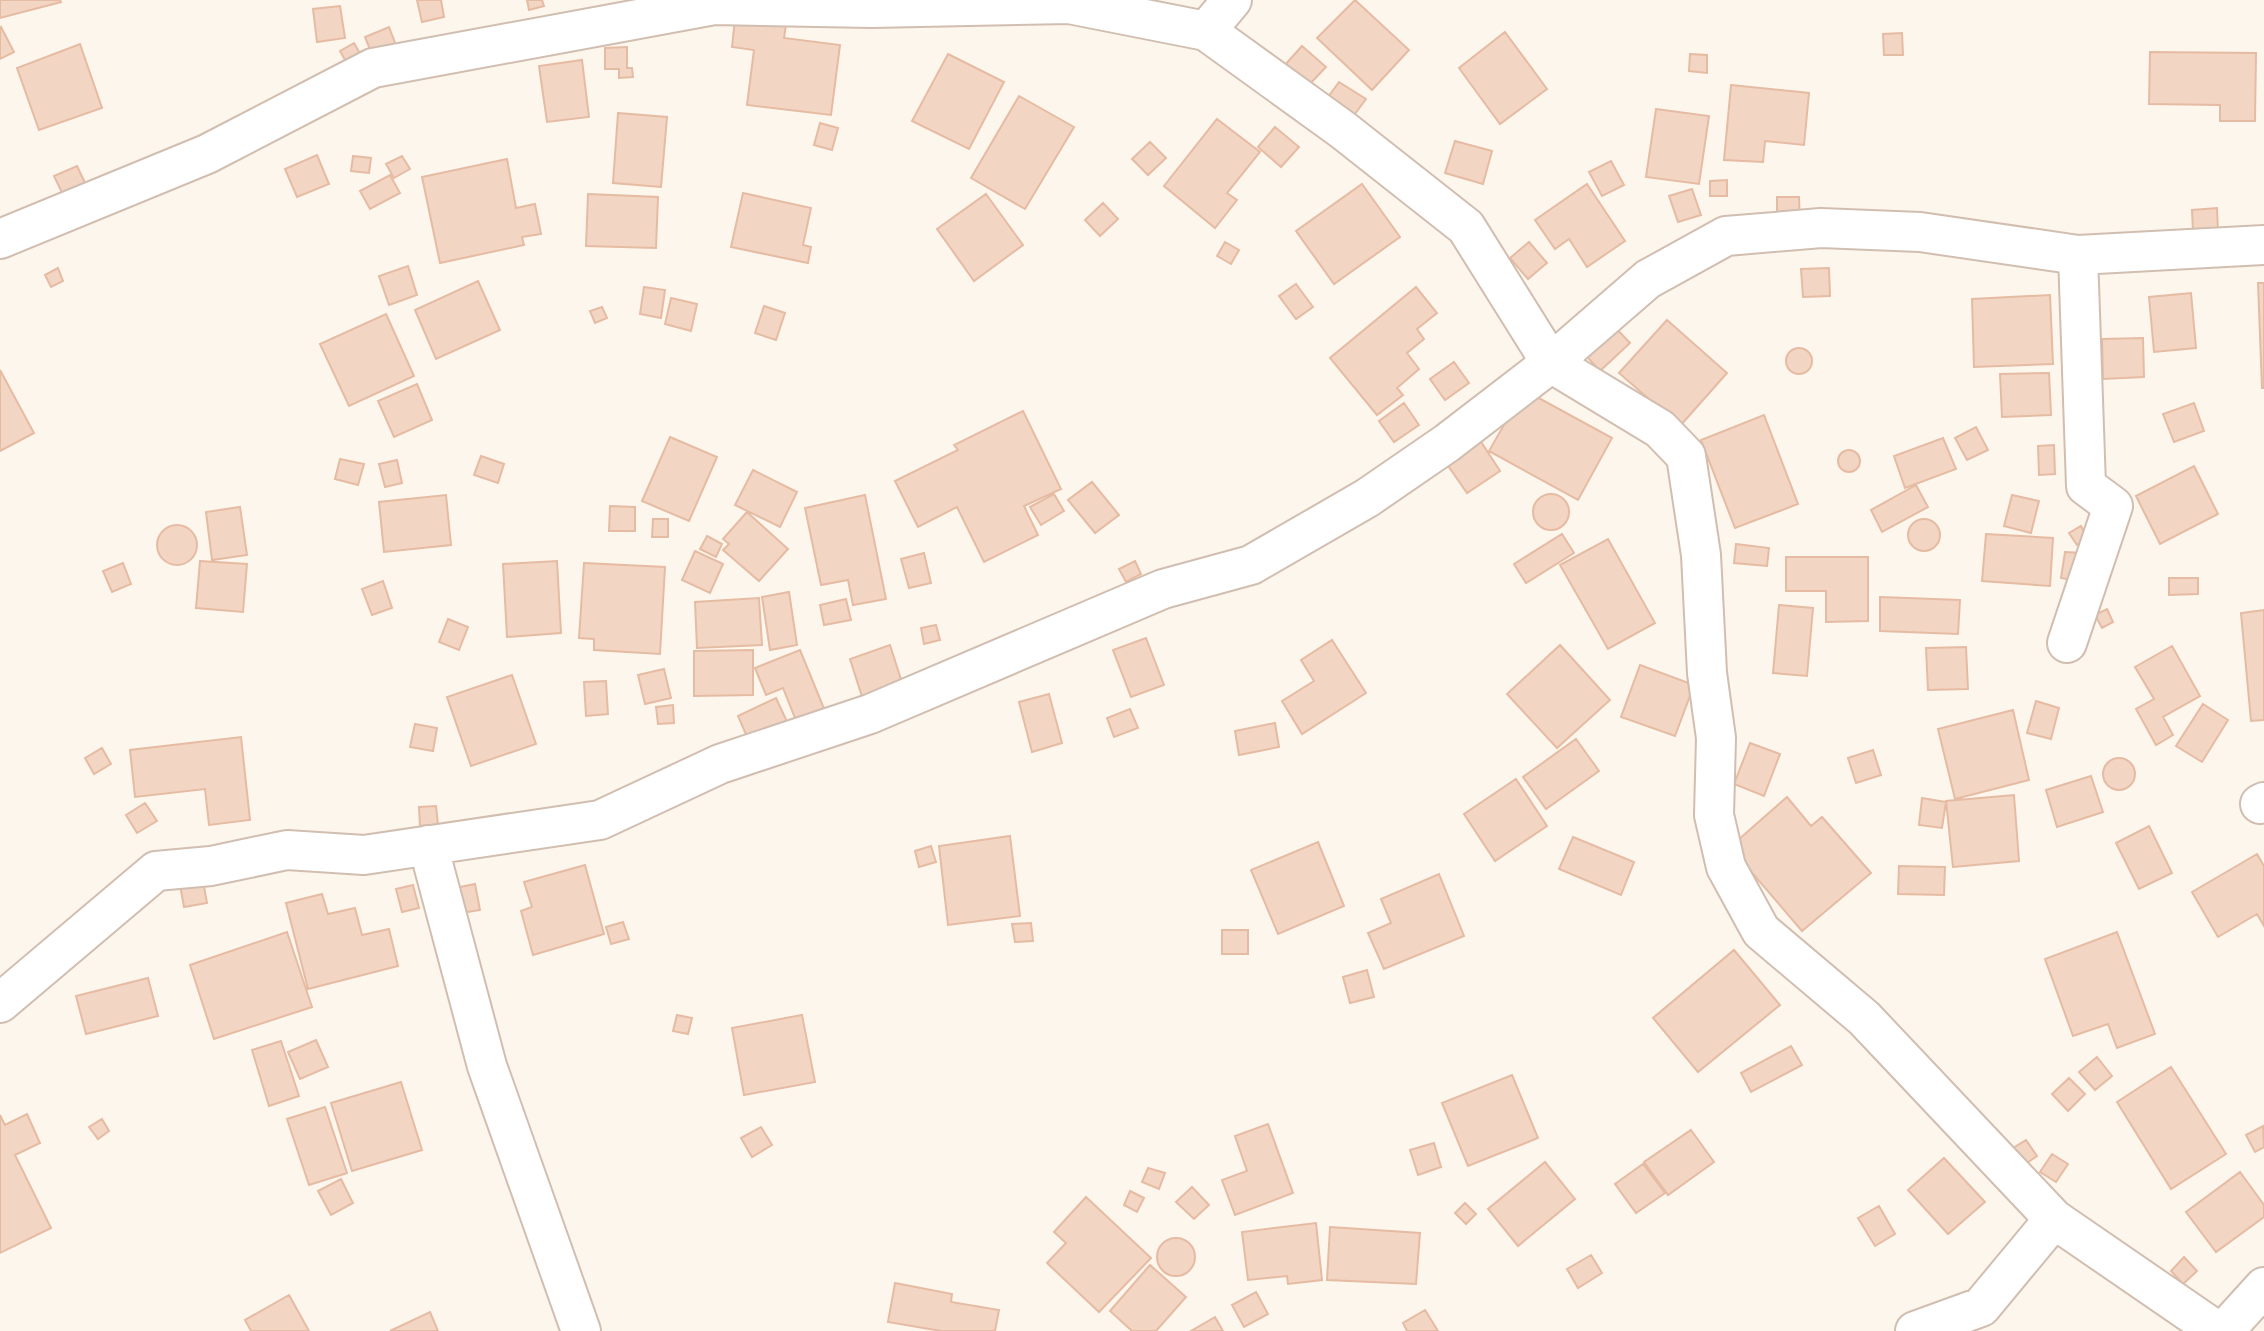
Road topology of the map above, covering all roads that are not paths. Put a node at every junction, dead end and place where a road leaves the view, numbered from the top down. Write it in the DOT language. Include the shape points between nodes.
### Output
graph roads {
  1 [pos="1232,0"];
  2 [pos="1068,1"];
  3 [pos="1206,31"];
  4 [pos="0,239"];
  5 [pos="2264,245"];
  6 [pos="2078,255"];
  7 [pos="1550,363"];
  8 [pos="2067,643"];
  9 [pos="428,845"];
  10 [pos="0,1003"];
  11 [pos="2054,1219"];
  12 [pos="2264,1287"];
  13 [pos="581,1331"];
  14 [pos="1915,1331"];
  15 [pos="2217,1331"];
  16 [pos="2224,1331"];
  1 -- 3 [label="street"];
  2 -- 3 [label="street"];
  2 -- 4 [label="street" via="872,8 714,5 373,68 207,154"];
  3 -- 7 [label="street" via="1466,227"];
  5 -- 6 [label="street"];
  6 -- 7 [label="street" via="1920,232 1821,228 1726,236 1648,279"];
  6 -- 8 [label="street" via="2086,486 2113,506"];
  7 -- 9 [label="street" via="1367,498 1251,565 1163,589 870,714 720,764 600,820"];
  7 -- 11 [label="street" via="1660,429 1686,456 1701,555 1707,673 1716,738 1714,815 1726,867 1761,931 1864,1018"];
  9 -- 10 [label="street" via="364,855 287,849 211,866 156,871"];
  9 -- 13 [label="street" via="487,1066"];
  11 -- 14 [label="street" via="1981,1307"];
  11 -- 15 [label="street"];
  12 -- 16 [label="street"];
}
